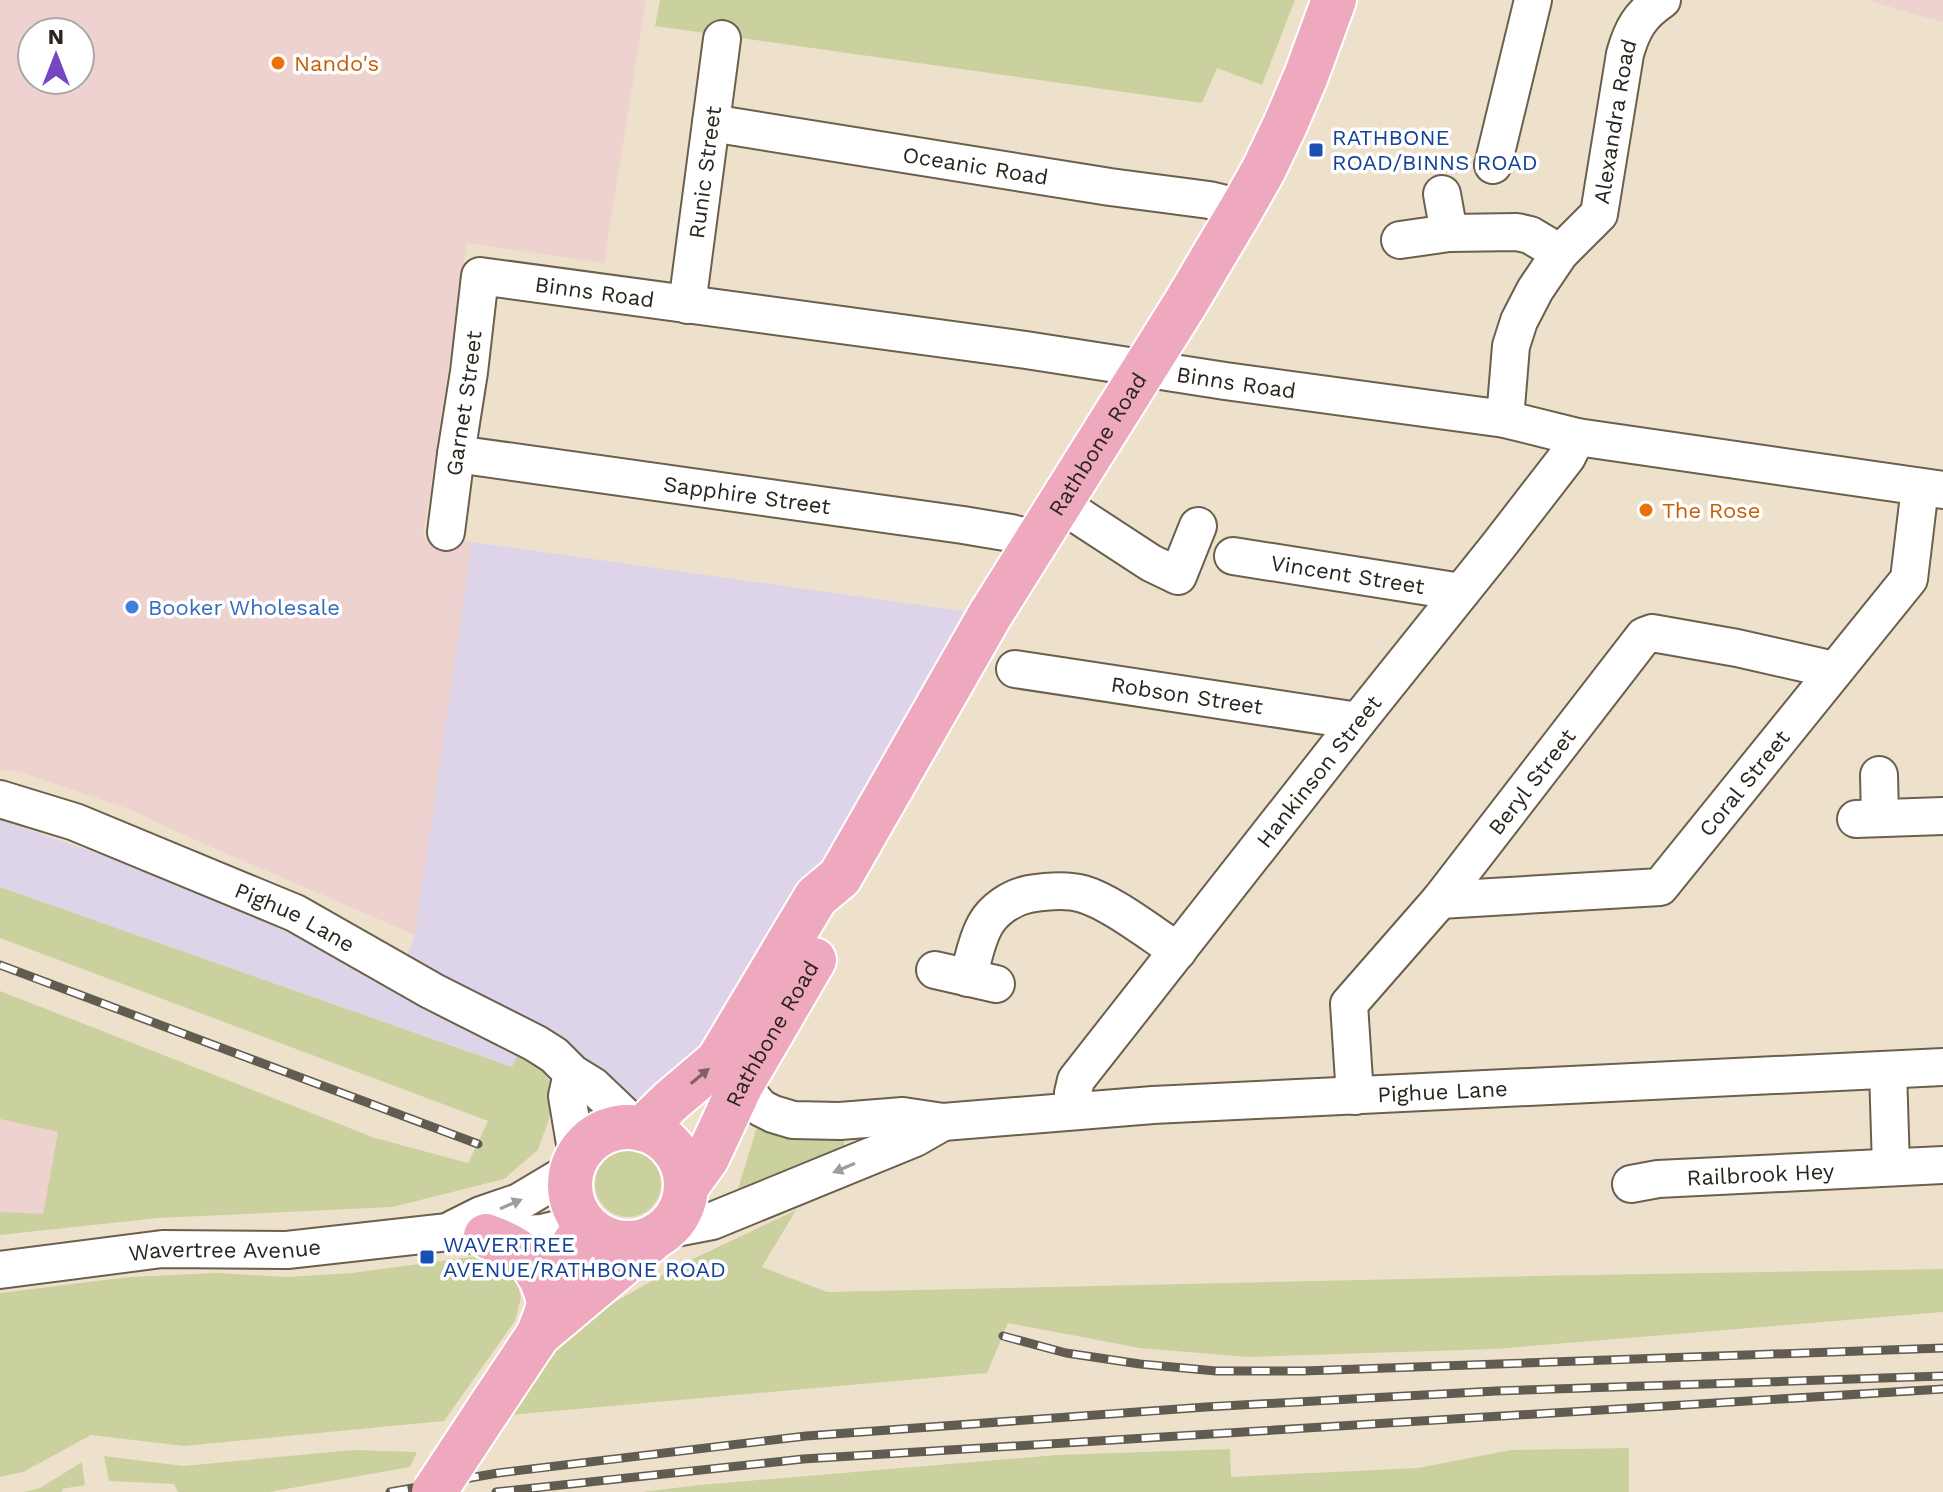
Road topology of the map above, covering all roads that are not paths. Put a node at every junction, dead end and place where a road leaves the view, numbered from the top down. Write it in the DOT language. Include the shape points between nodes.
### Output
graph roads {
  1 [pos="1334,0"];
  2 [pos="1533,0"];
  3 [pos="1662,0"];
  4 [pos="722,39"];
  5 [pos="711,123"];
  6 [pos="1493,165"];
  7 [pos="1442,194"];
  8 [pos="1242,208"];
  9 [pos="1449,233"];
  10 [pos="1400,240"];
  11 [pos="1560,253"];
  12 [pos="480,276"];
  13 [pos="687,305"];
  14 [pos="1145,368"];
  15 [pos="1505,419"];
  16 [pos="1577,437"];
  17 [pos="456,454"];
  18 [pos="1932,488"];
  19 [pos="1059,503"];
  20 [pos="1198,526"];
  21 [pos="446,532"];
  22 [pos="1036,539"];
  23 [pos="1233,556"];
  24 [pos="1461,592"];
  25 [pos="1015,669"];
  26 [pos="1834,670"];
  27 [pos="1358,721"];
  28 [pos="1879,775"];
  29 [pos="0,799"];
  30 [pos="1943,816"];
  31 [pos="840,877"];
  32 [pos="1440,900"];
  33 [pos="1178,951"];
  34 [pos="966,977"];
  35 [pos="1943,1067"];
  36 [pos="1888,1070"];
  37 [pos="572,1073"];
  38 [pos="741,1085"];
  39 [pos="1355,1096"];
  40 [pos="1073,1111"];
  41 [pos="943,1122"];
  42 [pos="639,1128"];
  43 [pos="574,1163"];
  44 [pos="1943,1165"];
  45 [pos="1891,1167"];
  46 [pos="1631,1184"];
  47 [pos="686,1187"];
  48 [pos="585,1225"];
  49 [pos="662,1232"];
  50 [pos="467,1234"];
  51 [pos="0,1270"];
  52 [pos="544,1318"];
  53 [pos="434,1492"];
  1 -- 8 [label="main road, Rathbone Road" via="1290,113"];
  2 -- 6 [label="street"];
  3 -- 11 [label="street, Alexandra Road" via="1631,31 1599,214"];
  4 -- 5 [label="street, Runic Street"];
  5 -- 8 [label="street, Oceanic Road"];
  5 -- 13 [label="street, Runic Street"];
  7 -- 9 [label="street"];
  8 -- 14 [label="main road, Rathbone Road"];
  9 -- 10 [label="street"];
  9 -- 11 [label="street" via="1517,232"];
  11 -- 15 [label="street, Alexandra Road" via="1519,321 1511,346"];
  12 -- 13 [label="street, Binns Road"];
  12 -- 17 [label="street, Garnet Street"];
  13 -- 14 [label="street, Binns Road"];
  14 -- 15 [label="street, Binns Road"];
  14 -- 19 [label="main road, Rathbone Road"];
  15 -- 16 [label="street, Binns Road"];
  16 -- 18 [label="street, Binns Road"];
  16 -- 24 [label="street, Hankinson Street"];
  17 -- 21 [label="street, Garnet Street"];
  17 -- 22 [label="street, Sapphire Street"];
  18 -- 26 [label="street, Coral Street" via="1909,579"];
  19 -- 20 [label="street" via="1178,576"];
  19 -- 22 [label="main road, Rathbone Road"];
  22 -- 31 [label="main road, Rathbone Road"];
  23 -- 24 [label="street, Vincent Street"];
  24 -- 27 [label="street, Hankinson Street"];
  25 -- 27 [label="street, Robson Street"];
  26 -- 32 [label="street, Coral Street" via="1660,887"];
  26 -- 32 [label="street, Beryl Street" via="1737,648 1644,636"];
  27 -- 33 [label="street, Hankinson Street"];
  28 -- 30 [label="street" via="1868,818"];
  29 -- 37 [label="street, Pighue Lane" via="75,822 295,913 535,1043"];
  31 -- 38 [label="main road, Rathbone Road" via="840,915"];
  42 -- 31 [label="main road, Rathbone Road, one-way" via="718,1061 816,897"];
  32 -- 39 [label="street, Beryl Street" via="1349,1004"];
  33 -- 34 [label="street" via="1085,895 1044,891 997,909 984,926"];
  33 -- 40 [label="street, Hankinson Street" via="1076,1080"];
  35 -- 36 [label="street, Pighue Lane"];
  36 -- 39 [label="street, Pighue Lane"];
  36 -- 45 [label="street"];
  37 -- 42 [label="street, Pighue Lane"];
  37 -- 43 [label="street" via="567,1096"];
  38 -- 41 [label="street, Pighue Lane" via="761,1108 793,1120 903,1116"];
  38 -- 47 [label="main road, Rathbone Road" via="707,1158"];
  39 -- 40 [label="street, Pighue Lane"];
  40 -- 41 [label="street, Pighue Lane"];
  41 -- 49 [label="street, Pighue Lane, one-way" via="712,1221"];
  42 -- 43 [label="main road" via="602,1133"];
  42 -- 47 [label="main road" via="674,1150"];
  43 -- 48 [label="main road" via="569,1189"];
  50 -- 43 [label="street, Wavertree Avenue, one-way" via="481,1215 519,1202"];
  44 -- 45 [label="street, Railbrook Hey"];
  45 -- 46 [label="street, Railbrook Hey"];
  47 -- 49 [label="main road" via="676,1218"];
  48 -- 49 [label="main road" via="602,1238 621,1243"];
  48 -- 50 [label="street, Wavertree Avenue" via="542,1233"];
  48 -- 52 [label="main road"];
  49 -- 52 [label="main road"];
  50 -- 51 [label="street, Wavertree Avenue" via="287,1250 162,1249"];
  50 -- 52 [label="main road" via="520,1252 541,1276"];
  52 -- 53 [label="main road, bridge"];
}
